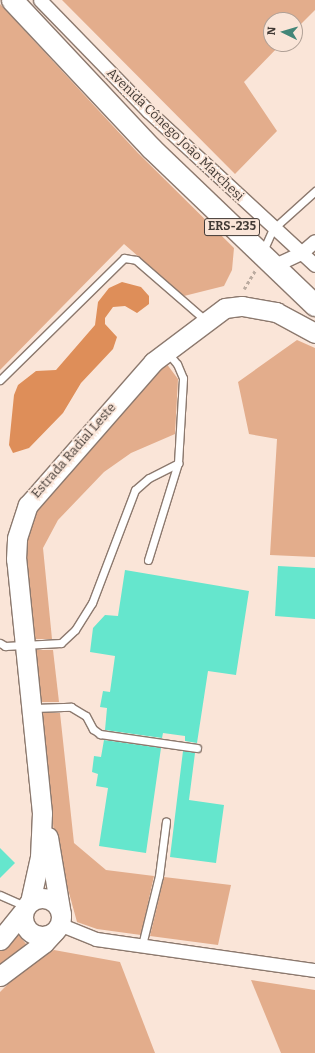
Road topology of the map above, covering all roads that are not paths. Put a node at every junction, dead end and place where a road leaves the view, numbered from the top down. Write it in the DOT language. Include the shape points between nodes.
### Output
graph roads {
  1 [pos="12,0"];
  2 [pos="40,0"];
  3 [pos="315,191"];
  4 [pos="273,229"];
  5 [pos="315,241"];
  6 [pos="301,252"];
  7 [pos="267,260"];
  8 [pos="315,265"];
  9 [pos="315,305"];
  10 [pos="205,320"];
  11 [pos="315,333"];
  12 [pos="166,351"];
  13 [pos="0,380"];
  14 [pos="178,463"];
  15 [pos="148,560"];
  16 [pos="0,643"];
  17 [pos="24,645"];
  18 [pos="31,708"];
  19 [pos="197,748"];
  20 [pos="42,813"];
  21 [pos="166,821"];
  22 [pos="0,895"];
  23 [pos="26,907"];
  24 [pos="58,924"];
  25 [pos="0,940"];
  26 [pos="142,945"];
  27 [pos="315,970"];
  28 [pos="0,976"];
  1 -- 7 [label="main road, ERS-235" via="150,148"];
  2 -- 4 [label="street, Avenida Cônego João Marchesi" via="148,110"];
  3 -- 4 [label="lane"];
  4 -- 6 [label="street, Avenida Cônego João Marchesi"];
  4 -- 7 [label="lane"];
  5 -- 6 [label="street"];
  6 -- 7 [label="street"];
  6 -- 8 [label="street, Avenida Cônego João Marchesi"];
  7 -- 9 [label="main road, ERS-235"];
  10 -- 11 [label="street, Estrada Radial Leste" via="225,308 242,306 276,312"];
  10 -- 12 [label="street, Estrada Radial Leste"];
  10 -- 13 [label="lane" via="136,260 124,258"];
  12 -- 14 [label="lane" via="177,364 183,378"];
  12 -- 17 [label="street, Estrada Radial Leste" via="153,362 28,505 17,538 16,559"];
  14 -- 15 [label="lane"];
  14 -- 17 [label="lane" via="149,478 135,490 92,603 80,624 61,643"];
  16 -- 17 [label="lane"];
  17 -- 18 [label="street, Estrada Radial Leste"];
  18 -- 19 [label="lane" via="79,709 93,729 100,734"];
  18 -- 20 [label="street, Estrada Radial Leste"];
  20 -- 23 [label="street, Estrada Radial Leste" via="40,857"];
  20 -- 24 [label="street" via="61,904"];
  21 -- 26 [label="lane" via="159,876"];
  22 -- 23 [label="lane"];
  23 -- 24 [label="street" via="48,899 58,906"];
  23 -- 24 [label="street" via="24,925 32,934 45,936"];
  23 -- 25 [label="street, Estrada Radial Leste"];
  24 -- 26 [label="street" via="89,937"];
  24 -- 28 [label="street" via="44,943"];
  26 -- 27 [label="street"];
}
